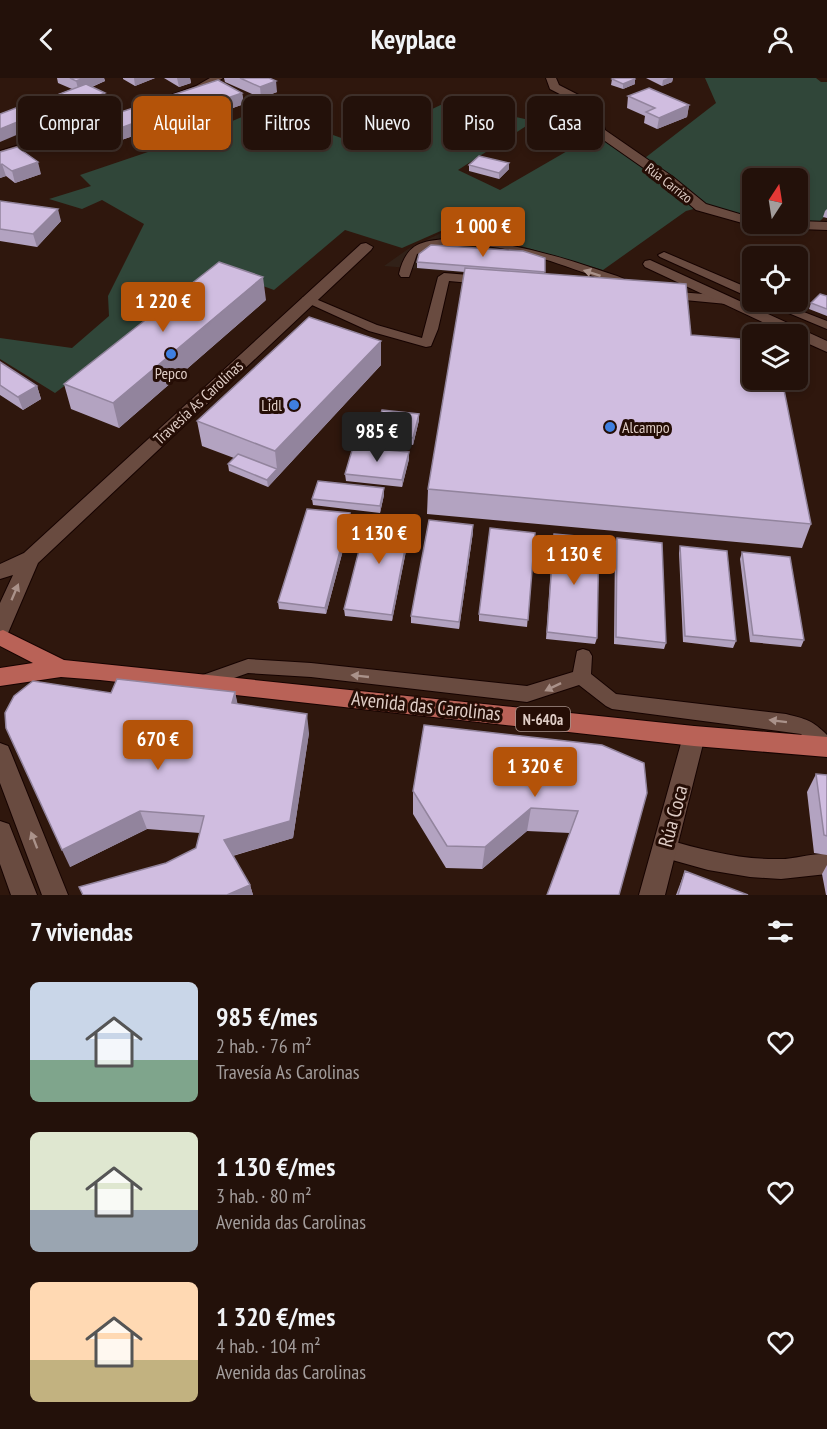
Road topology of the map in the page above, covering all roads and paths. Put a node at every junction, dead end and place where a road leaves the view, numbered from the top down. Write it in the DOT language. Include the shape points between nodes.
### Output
graph roads {
  1 [pos="218,78"];
  2 [pos="551,78"];
  3 [pos="0,155"];
  4 [pos="742,219"];
  5 [pos="808,225"];
  6 [pos="827,226"];
  7 [pos="366,248"];
  8 [pos="664,255"];
  9 [pos="650,264"];
  10 [pos="405,273"];
  11 [pos="492,281"];
  12 [pos="742,290"];
  13 [pos="610,291"];
  14 [pos="658,295"];
  15 [pos="307,300"];
  16 [pos="727,300"];
  17 [pos="794,312"];
  18 [pos="827,325"];
  19 [pos="827,347"];
  20 [pos="32,558"];
  21 [pos="0,572"];
  22 [pos="1,635"];
  23 [pos="583,656"];
  24 [pos="61,668"];
  25 [pos="582,676"];
  26 [pos="0,677"];
  27 [pos="206,681"];
  28 [pos="694,736"];
  29 [pos="827,747"];
  30 [pos="0,753"];
  31 [pos="0,832"];
  32 [pos="665,849"];
  33 [pos="827,864"];
  34 [pos="24,895"];
  35 [pos="55,895"];
  36 [pos="652,895"];
  1 -- 3 [label="street" via="132,113"];
  2 -- 4 [label="street, Rúa Carrizo" via="554,87 594,107 599,132 701,207"];
  5 -- 6 [label="street"];
  7 -- 15 [label="street, Travesía As Carolinas"];
  8 -- 12 [label="lane"];
  9 -- 16 [label="street"];
  13 -- 10 [label="lane, one-way" via="635,291 568,265 478,241 441,242 414,251"];
  11 -- 15 [label="lane" via="444,277 426,343 373,328"];
  14 -- 16 [label="lane"];
  15 -- 20 [label="street, Travesía As Carolinas"];
  16 -- 19 [label="street"];
  17 -- 18 [label="lane"];
  20 -- 21 [label="street"];
  22 -- 20 [label="street, one-way" via="16,587"];
  22 -- 24 [label="main road, N-640a"];
  23 -- 25 [label="lane"];
  24 -- 26 [label="main road, N-640a"];
  24 -- 27 [label="main road, Avenida das Carolinas / N-640a"];
  25 -- 27 [label="lane, one-way" via="527,694 248,666"];
  29 -- 25 [label="lane, one-way" via="807,727 786,722 612,701"];
  27 -- 28 [label="main road, Avenida das Carolinas / N-640a"];
  28 -- 29 [label="main road, Avenida das Carolinas / N-640a"];
  28 -- 32 [label="street, Rúa Coca"];
  35 -- 30 [label="street, one-way"];
  31 -- 34 [label="street"];
  32 -- 33 [label="lane" via="747,869"];
  32 -- 36 [label="street, Rúa Coca"];
}
